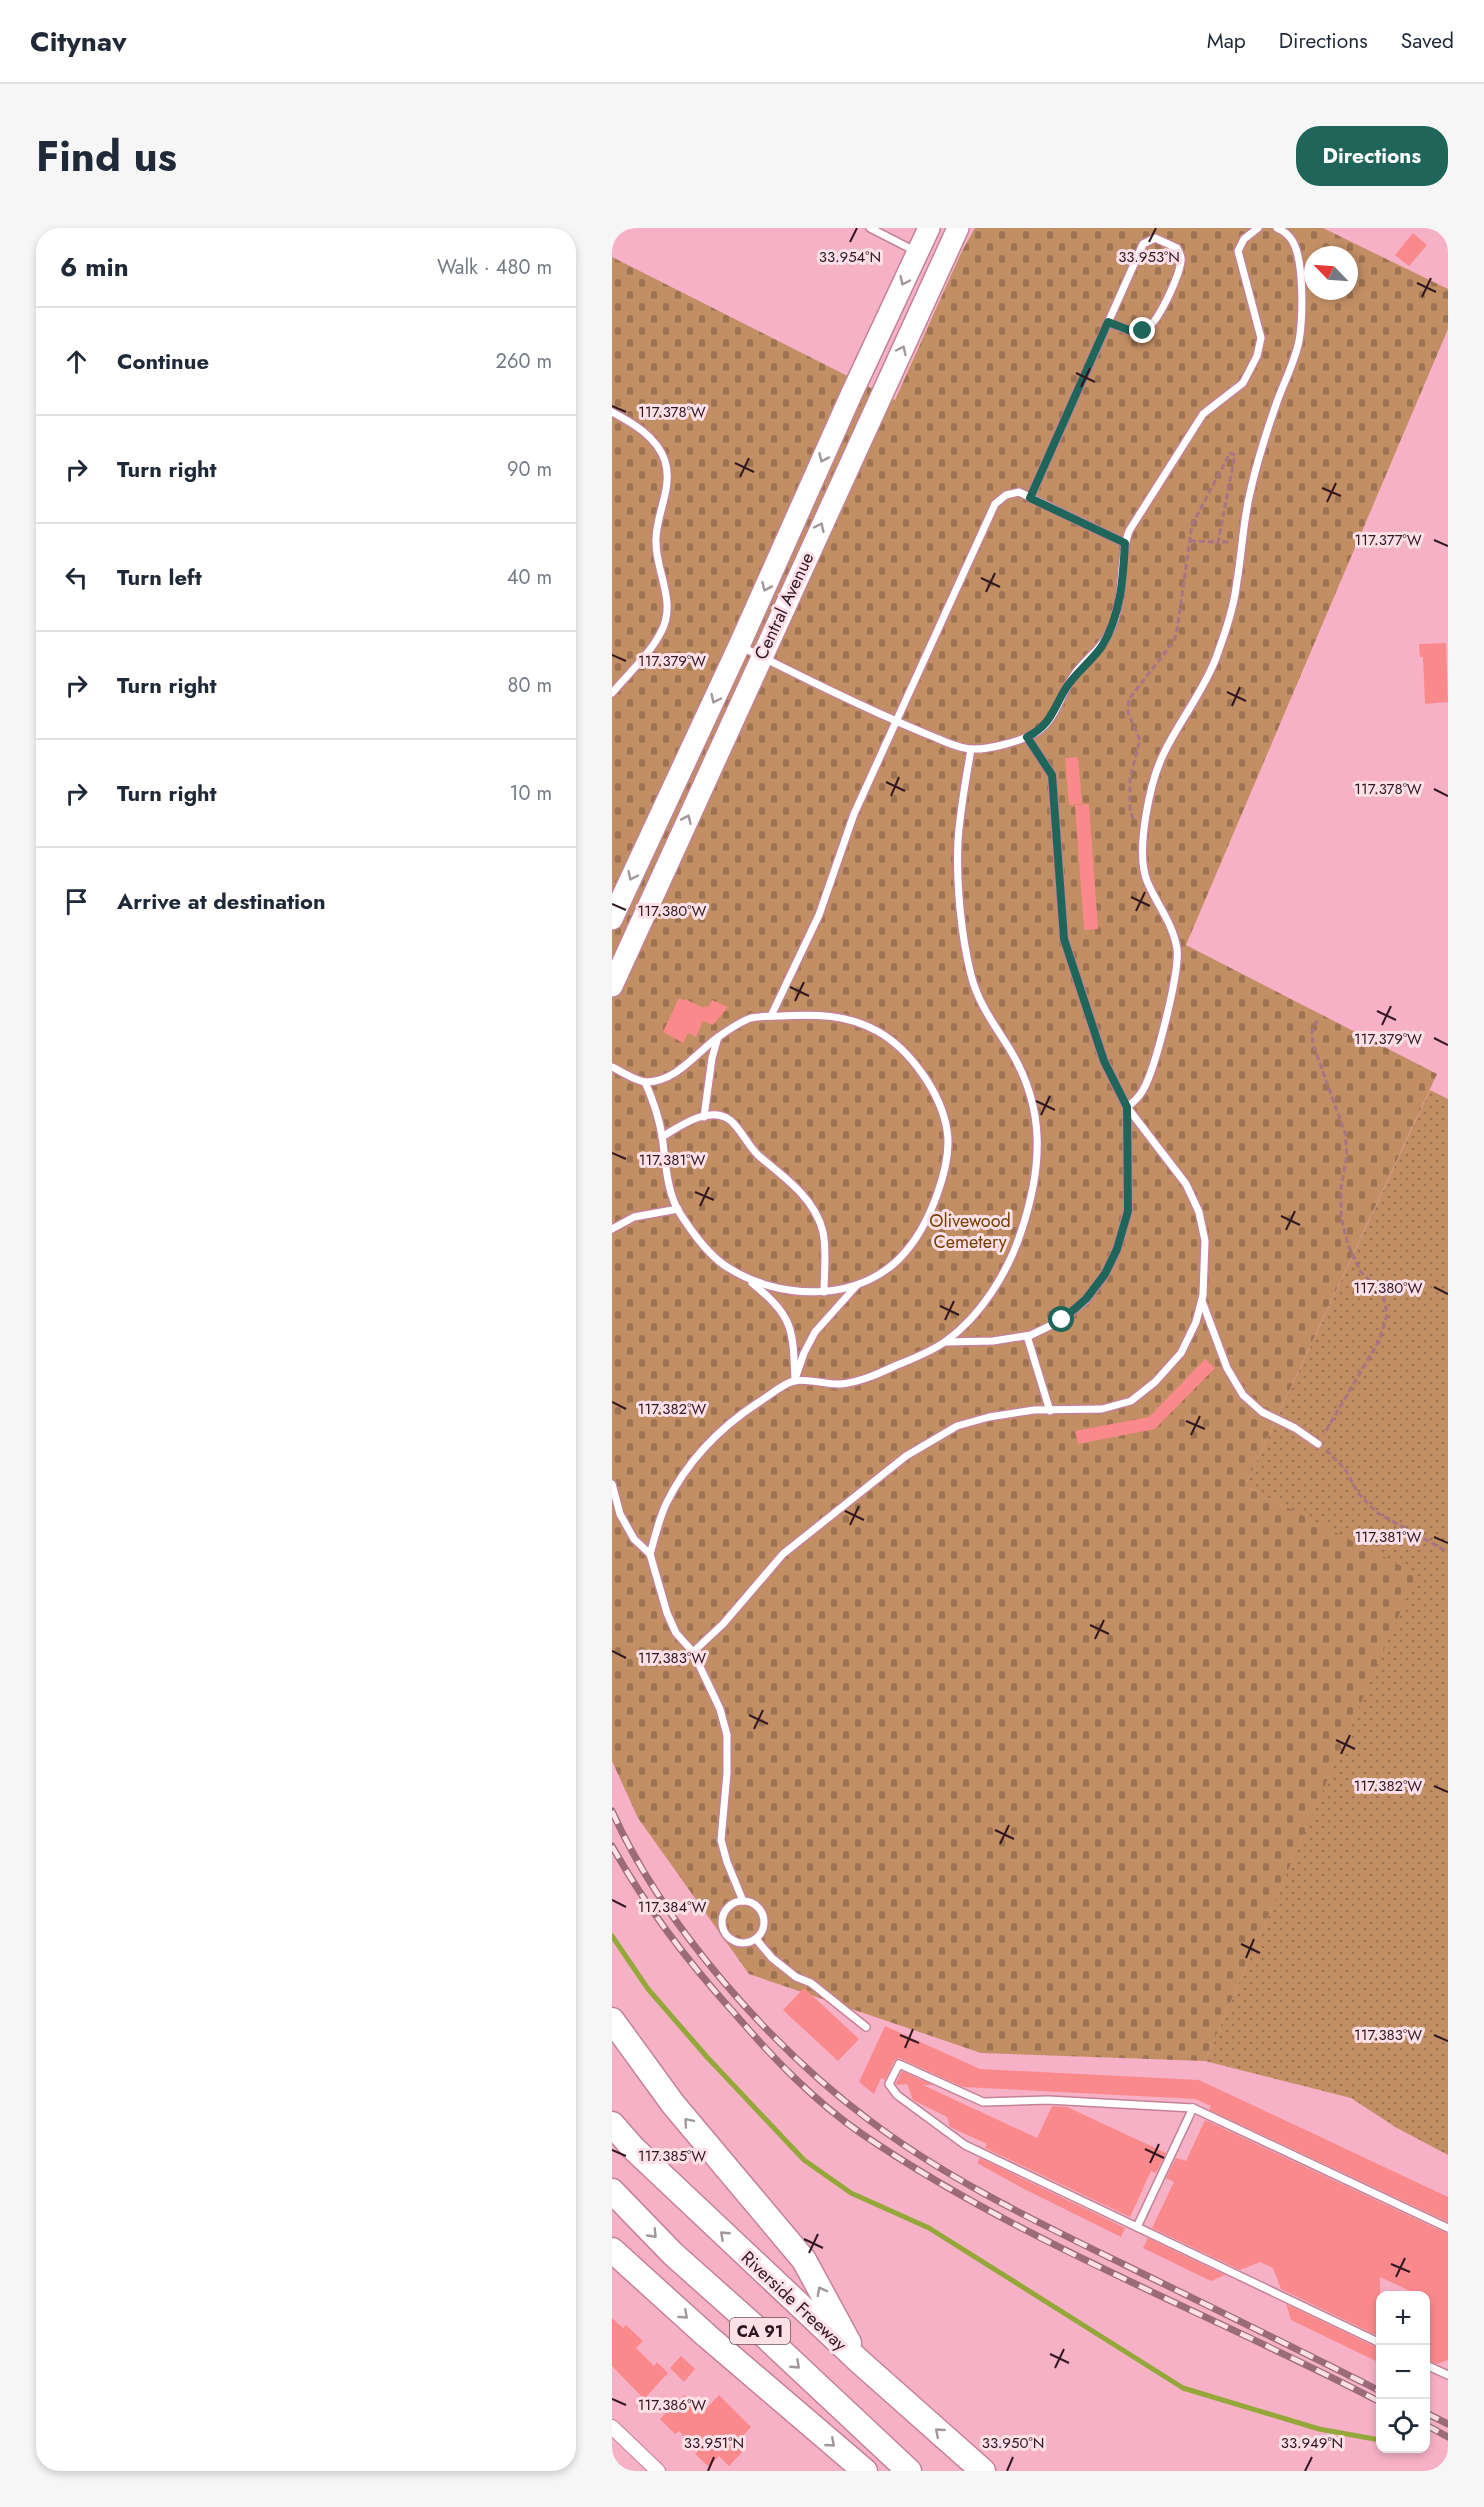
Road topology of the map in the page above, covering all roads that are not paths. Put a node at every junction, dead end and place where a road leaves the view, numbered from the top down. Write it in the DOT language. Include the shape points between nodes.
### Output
graph roads {
  1 [pos="870,228"];
  2 [pos="929,228"];
  3 [pos="958,228"];
  4 [pos="1258,228"];
  5 [pos="1277,228"];
  6 [pos="917,253"];
  7 [pos="1108,322"];
  8 [pos="612,412"];
  9 [pos="1030,498"];
  10 [pos="1125,543"];
  11 [pos="740,646"];
  12 [pos="761,656"];
  13 [pos="612,693"];
  14 [pos="896,721"];
  15 [pos="1027,737"];
  16 [pos="971,749"];
  17 [pos="612,919"];
  18 [pos="612,986"];
  19 [pos="771,1016"];
  20 [pos="718,1037"];
  21 [pos="612,1067"];
  22 [pos="645,1082"];
  23 [pos="1127,1107"];
  24 [pos="704,1117"];
  25 [pos="662,1137"];
  26 [pos="678,1209"];
  27 [pos="612,1229"];
  28 [pos="746,1277"];
  29 [pos="858,1285"];
  30 [pos="824,1292"];
  31 [pos="1202,1300"];
  32 [pos="1027,1336"];
  33 [pos="945,1342"];
  34 [pos="795,1381"];
  35 [pos="1050,1411"];
  36 [pos="1318,1444"];
  37 [pos="612,1484"];
  38 [pos="650,1554"];
  39 [pos="693,1652"];
  40 [pos="743,1901"];
  41 [pos="756,1939"];
  42 [pos="612,2020"];
  43 [pos="866,2027"];
  44 [pos="1193,2108"];
  45 [pos="612,2124"];
  46 [pos="612,2192"];
  47 [pos="1137,2227"];
  48 [pos="1448,2228"];
  49 [pos="612,2250"];
  50 [pos="1376,2341"];
  51 [pos="859,2361"];
  52 [pos="1430,2367"];
  53 [pos="1448,2375"];
  54 [pos="612,2427"];
  55 [pos="658,2471"];
  56 [pos="865,2471"];
  57 [pos="909,2471"];
  58 [pos="983,2471"];
  1 -- 6 [label="lane"];
  2 -- 6 [label="main road, Central Avenue"];
  12 -- 3 [label="main road, Central Avenue, one-way"];
  4 -- 10 [label="lane" via="1244,239 1238,251 1261,339 1257,356 1243,383 1203,414"];
  5 -- 23 [label="lane" via="1294,243 1299,260 1302,320 1298,344 1260,449 1246,509 1229,622 1214,662 1163,753 1153,779 1143,859 1146,879 1173,931 1177,952 1154,1066 1143,1090"];
  6 -- 11 [label="main road, Central Avenue, one-way"];
  7 -- 7 [label="lane" via="1143,244 1155,238 1178,248 1182,259 1179,271 1155,323 1143,331 1131,331"];
  7 -- 9 [label="lane"];
  8 -- 13 [label="lane" via="653,440 665,460 668,484 656,538 658,566 669,600 662,631"];
  9 -- 10 [label="lane"];
  9 -- 14 [label="lane" via="1019,492 1006,495 995,504"];
  10 -- 15 [label="lane" via="1119,604 1101,648 1076,673 1054,713 1039,731"];
  11 -- 12 [label="lane"];
  11 -- 17 [label="main road, Central Avenue, one-way"];
  12 -- 14 [label="lane"];
  18 -- 12 [label="main road, Central Avenue, one-way"];
  14 -- 16 [label="lane"];
  14 -- 19 [label="lane" via="854,814 819,915"];
  15 -- 16 [label="lane"];
  15 -- 23 [label="lane" via="1052,775 1064,939 1104,1061"];
  16 -- 33 [label="lane" via="958,843 960,906 969,966 984,1012 1028,1084 1038,1144 1030,1200 1021,1234 1006,1266 989,1295"];
  19 -- 20 [label="lane" via="750,1018"];
  19 -- 29 [label="lane" via="825,1014 879,1032 923,1073 947,1131 944,1168 924,1225 907,1251 883,1272"];
  20 -- 22 [label="lane" via="694,1060 670,1075"];
  20 -- 24 [label="lane"];
  21 -- 22 [label="lane"];
  22 -- 25 [label="lane" via="656,1104"];
  23 -- 31 [label="lane" via="1186,1184 1199,1212 1205,1242"];
  23 -- 32 [label="lane" via="1128,1211 1117,1249 1086,1299 1062,1320"];
  24 -- 25 [label="lane" via="690,1120"];
  24 -- 30 [label="lane" via="714,1115 729,1120 757,1154 800,1192 816,1214 823,1232"];
  25 -- 26 [label="lane" via="666,1171"];
  26 -- 27 [label="lane" via="633,1217"];
  26 -- 28 [label="lane" via="723,1265"];
  28 -- 30 [label="lane" via="770,1287"];
  28 -- 34 [label="lane" via="783,1311 790,1328"];
  29 -- 30 [label="lane"];
  29 -- 34 [label="lane" via="815,1332"];
  31 -- 35 [label="lane" via="1181,1353 1131,1401 1102,1408"];
  31 -- 36 [label="lane" via="1227,1368 1243,1395 1262,1412"];
  32 -- 33 [label="lane"];
  32 -- 35 [label="lane"];
  33 -- 34 [label="lane" via="869,1377 841,1384"];
  34 -- 38 [label="lane" via="738,1416 712,1438 683,1473 665,1506"];
  35 -- 39 [label="lane" via="989,1417 957,1426 906,1456 783,1554 723,1624"];
  37 -- 38 [label="lane" via="620,1514 634,1539"];
  38 -- 39 [label="lane" via="667,1613 676,1633"];
  39 -- 40 [label="lane" via="720,1709 727,1735 721,1840"];
  40 -- 41 [label="lane" via="755,1905 763,1915 763,1928"];
  40 -- 41 [label="lane" via="725,1912 723,1926 735,1941"];
  41 -- 43 [label="lane" via="772,1958"];
  51 -- 42 [label="highway, one-way" via="804,2260 673,2104"];
  44 -- 47 [label="lane"];
  44 -- 47 [label="lane" via="1048,2100 983,2102 899,2064 889,2084 897,2095 965,2145"];
  44 -- 48 [label="lane"];
  51 -- 45 [label="highway, Riverside Freeway / CA 91, one-way"];
  46 -- 57 [label="highway, CA 91, one-way" via="673,2254"];
  47 -- 50 [label="lane"];
  49 -- 56 [label="highway, one-way"];
  58 -- 51 [label="highway, Riverside Freeway / CA 91, one-way"];
  52 -- 53 [label="lane"];
  54 -- 55 [label="street"];
}
